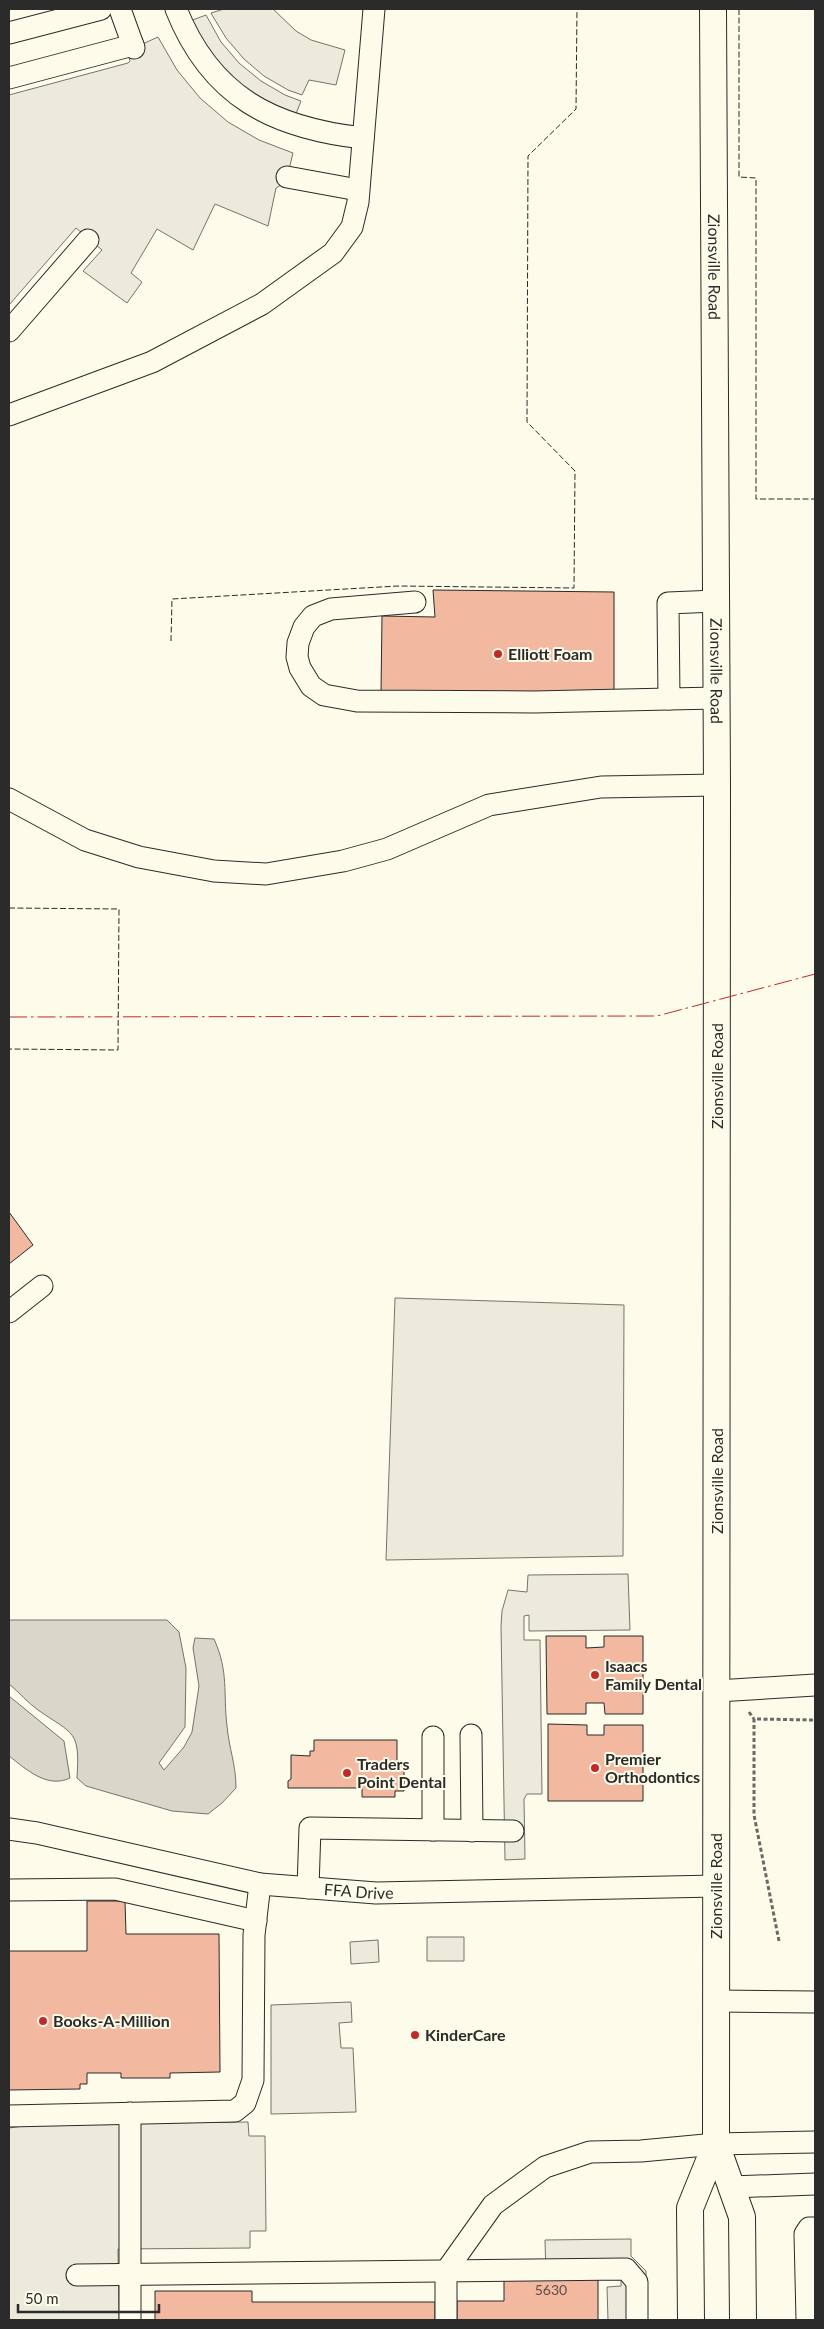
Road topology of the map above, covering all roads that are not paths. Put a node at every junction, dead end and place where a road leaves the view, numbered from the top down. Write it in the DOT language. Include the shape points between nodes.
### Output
graph roads {
  1 [pos="176,9"];
  2 [pos="374,9"];
  3 [pos="713,9"];
  4 [pos="111,10"];
  5 [pos="9,33"];
  6 [pos="9,78"];
  7 [pos="363,138"];
  8 [pos="287,177"];
  9 [pos="358,190"];
  10 [pos="88,240"];
  11 [pos="9,331"];
  12 [pos="9,415"];
  13 [pos="716,601"];
  14 [pos="415,602"];
  15 [pos="717,698"];
  16 [pos="669,699"];
  17 [pos="717,786"];
  18 [pos="9,799"];
  19 [pos="42,1286"];
  20 [pos="9,1312"];
  21 [pos="815,1685"];
  22 [pos="717,1691"];
  23 [pos="472,1735"];
  24 [pos="433,1737"];
  25 [pos="9,1829"];
  26 [pos="433,1830"];
  27 [pos="472,1831"];
  28 [pos="513,1831"];
  29 [pos="260,1884"];
  30 [pos="716,1886"];
  31 [pos="308,1888"];
  32 [pos="9,1890"];
  33 [pos="256,1921"];
  34 [pos="716,2001"];
  35 [pos="815,2002"];
  36 [pos="130,2113"];
  37 [pos="9,2116"];
  38 [pos="815,2142"];
  39 [pos="716,2144"];
  40 [pos="815,2184"];
  41 [pos="731,2186"];
  42 [pos="815,2228"];
  43 [pos="446,2271"];
  44 [pos="77,2275"];
  45 [pos="129,2275"];
  46 [pos="130,2320"];
  47 [pos="446,2320"];
  48 [pos="637,2320"];
  49 [pos="691,2320"];
  50 [pos="743,2320"];
  51 [pos="807,2320"];
  1 -- 7 [label="street" via="200,56 246,102 305,129"];
  2 -- 7 [label="street"];
  3 -- 13 [label="main road, Zionsville Road"];
  4 -- 5 [label="street"];
  4 -- 6 [label="street" via="134,47"];
  7 -- 9 [label="street"];
  8 -- 9 [label="street"];
  9 -- 12 [label="street" via="352,227 333,253 262,304 152,362"];
  10 -- 11 [label="street"];
  13 -- 15 [label="main road, Zionsville Road"];
  13 -- 16 [label="street" via="668,603"];
  14 -- 16 [label="street" via="360,605 331,609 313,616 304,627 297,658 311,686 324,695 357,701"];
  15 -- 16 [label="street"];
  15 -- 17 [label="main road, Zionsville Road"];
  17 -- 18 [label="street" via="601,787 489,805 387,849 343,862 266,874 214,871 139,857 85,840"];
  17 -- 22 [label="main road, Zionsville Road"];
  19 -- 20 [label="street"];
  21 -- 22 [label="street"];
  22 -- 30 [label="main road, Zionsville Road"];
  23 -- 27 [label="street"];
  24 -- 26 [label="street"];
  25 -- 29 [label="street, FFA Drive"];
  26 -- 27 [label="street"];
  26 -- 31 [label="street" via="310,1828"];
  27 -- 28 [label="street"];
  29 -- 31 [label="street, FFA Drive"];
  29 -- 33 [label="street"];
  30 -- 31 [label="street, FFA Drive" via="376,1893"];
  30 -- 34 [label="main road, Zionsville Road"];
  32 -- 33 [label="street" via="115,1889"];
  33 -- 36 [label="street" via="253,2080 246,2103 235,2111"];
  34 -- 35 [label="street"];
  34 -- 39 [label="main road, Zionsville Road"];
  36 -- 37 [label="street"];
  36 -- 45 [label="street"];
  38 -- 39 [label="street"];
  39 -- 41 [label="main road, Zionsville Road"];
  39 -- 43 [label="street" via="590,2152 546,2167 493,2205"];
  39 -- 49 [label="main road, Zionsville Road" via="690,2208"];
  40 -- 41 [label="street"];
  41 -- 50 [label="main road, Zionsville Road" via="742,2217"];
  42 -- 51 [label="street" via="809,2228 805,2234"];
  43 -- 45 [label="street"];
  43 -- 47 [label="street"];
  43 -- 48 [label="street" via="626,2269 637,2282"];
  44 -- 45 [label="street"];
  45 -- 46 [label="street"];
}
